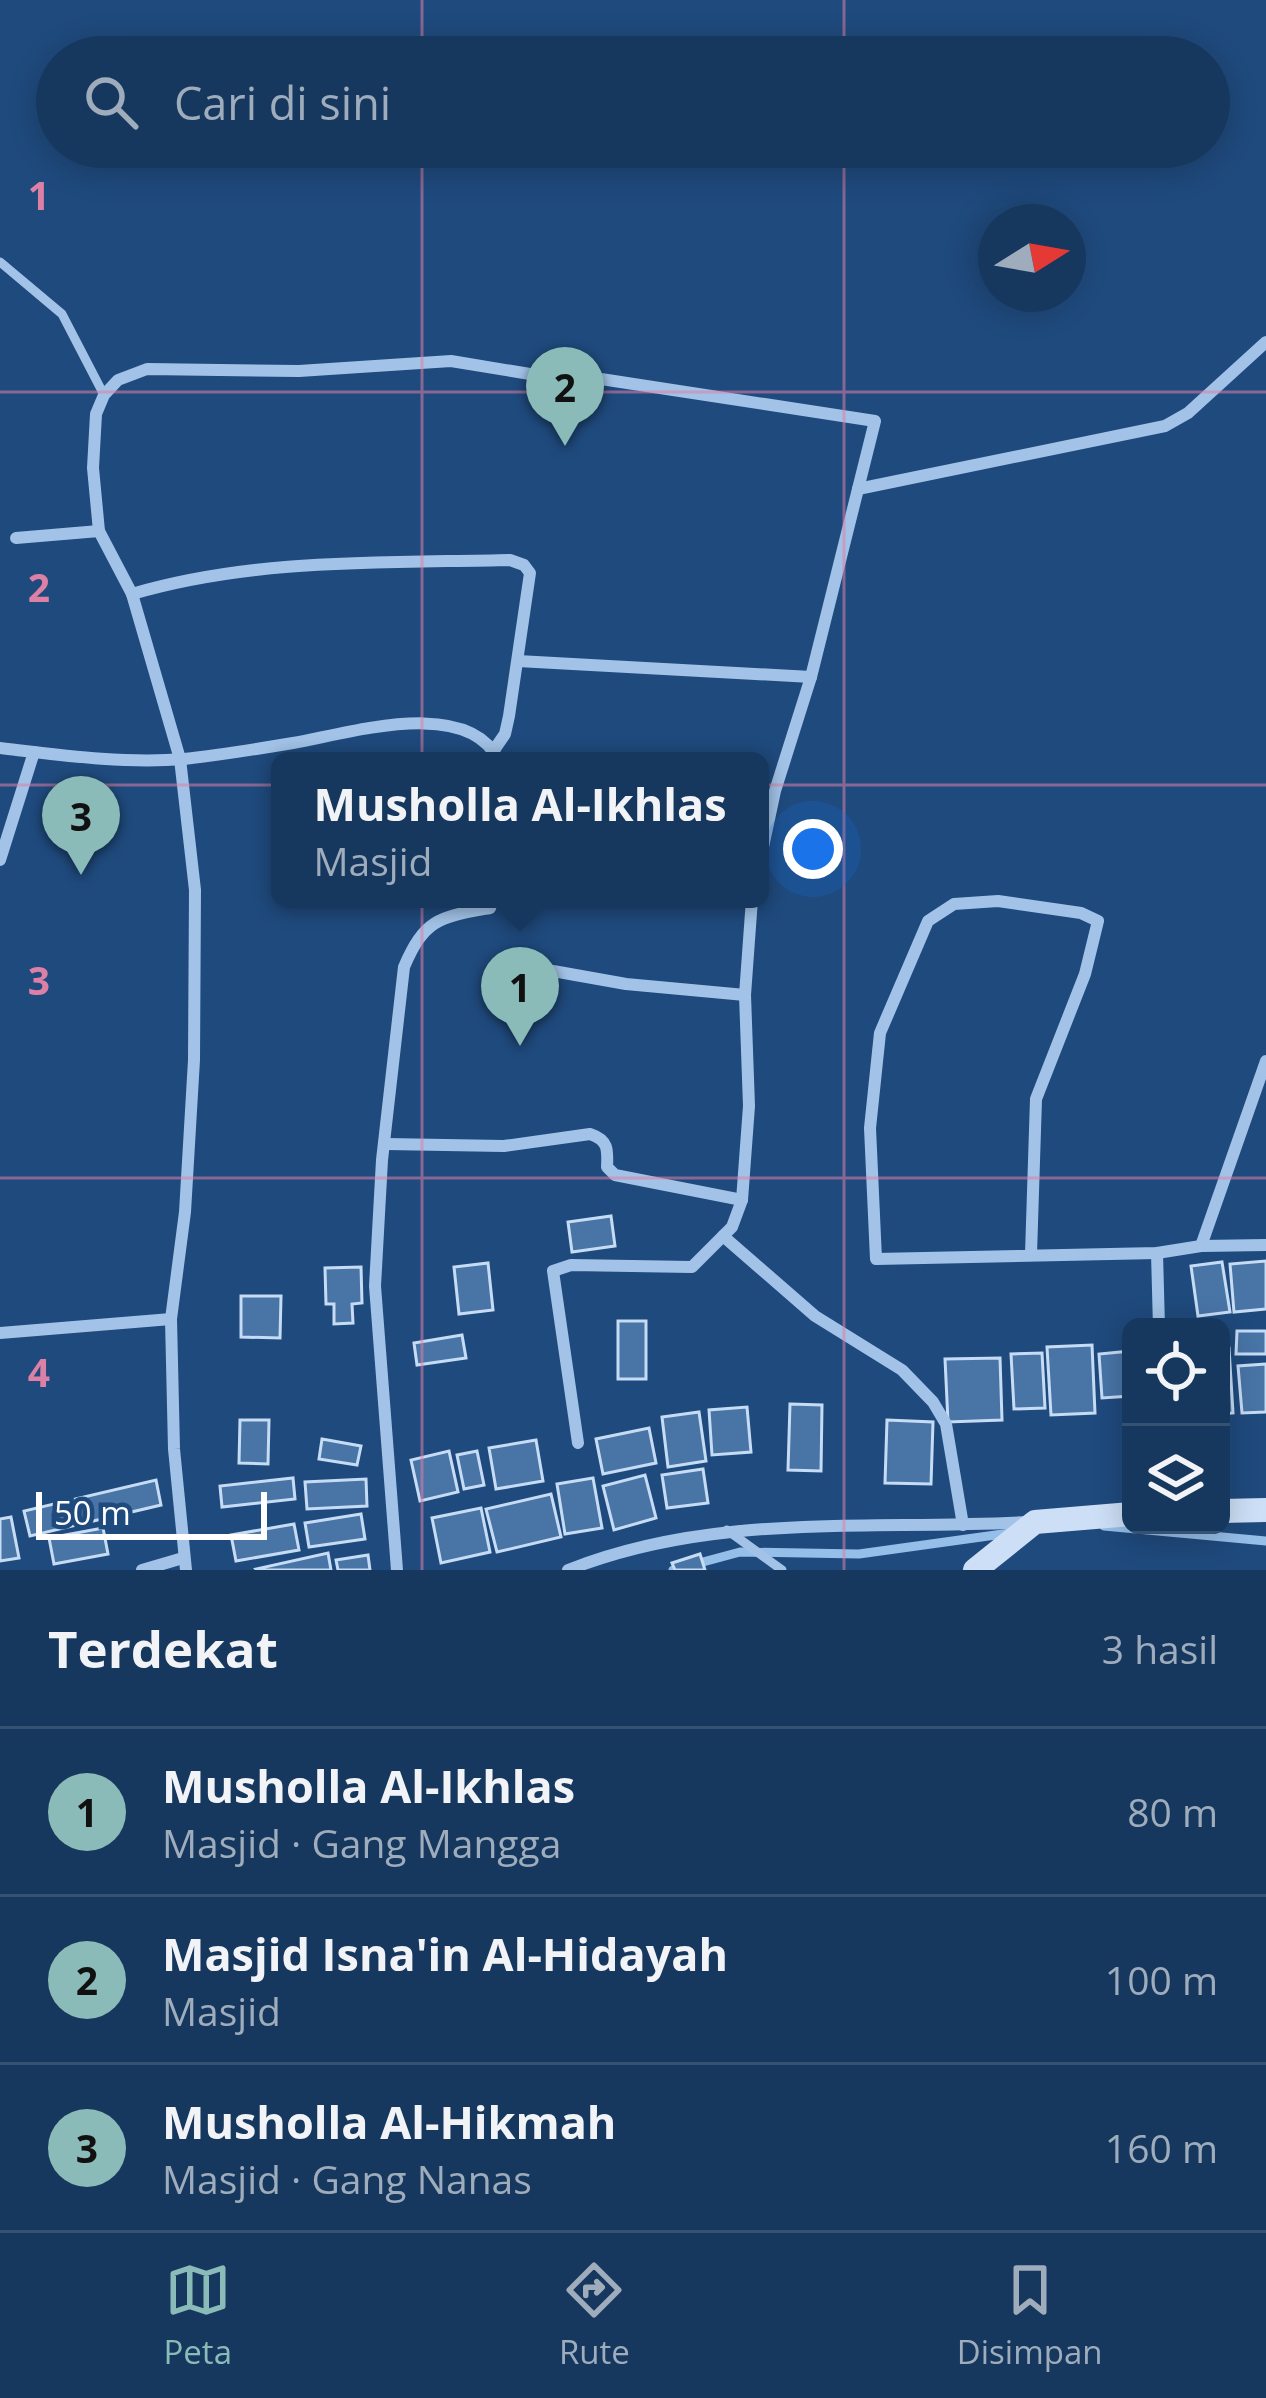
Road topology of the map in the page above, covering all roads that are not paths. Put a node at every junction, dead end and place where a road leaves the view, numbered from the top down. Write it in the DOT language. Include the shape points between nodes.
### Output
graph roads {
  1 [pos="0,262"];
  2 [pos="1266,341"];
  3 [pos="104,395"];
  4 [pos="858,489"];
  5 [pos="99,531"];
  6 [pos="16,538"];
  7 [pos="132,594"];
  8 [pos="518,662"];
  9 [pos="811,677"];
  10 [pos="0,748"];
  11 [pos="34,752"];
  12 [pos="491,752"];
  13 [pos="498,752"];
  14 [pos="180,759"];
  15 [pos="769,781"];
  16 [pos="778,781"];
  17 [pos="769,821"];
  18 [pos="0,860"];
  19 [pos="490,908"];
  20 [pos="751,908"];
  21 [pos="553,971"];
  22 [pos="745,995"];
  23 [pos="1266,1061"];
  24 [pos="386,1144"];
  25 [pos="742,1200"];
  26 [pos="722,1236"];
  27 [pos="1266,1245"];
  28 [pos="1201,1246"];
  29 [pos="1157,1253"];
  30 [pos="1031,1254"];
  31 [pos="1159,1318"];
  32 [pos="170,1319"];
  33 [pos="0,1334"];
  34 [pos="578,1443"];
  35 [pos="1266,1510"];
  36 [pos="1230,1511"];
  37 [pos="1122,1515"];
  38 [pos="963,1526"];
  39 [pos="1027,1529"];
  40 [pos="727,1530"];
  41 [pos="184,1564"];
  42 [pos="142,1570"];
  43 [pos="397,1570"];
  44 [pos="568,1570"];
  45 [pos="782,1570"];
  46 [pos="975,1570"];
  1 -- 3 [label="lane" via="62,314"];
  2 -- 4 [label="street" via="1165,426"];
  3 -- 4 [label="street" via="147,369 451,361 601,379 875,421"];
  3 -- 5 [label="street" via="93,468"];
  4 -- 9 [label="street"];
  5 -- 6 [label="street"];
  5 -- 7 [label="street"];
  7 -- 8 [label="street" via="271,567 510,560 530,573"];
  7 -- 14 [label="street"];
  8 -- 9 [label="street"];
  8 -- 13 [label="street"];
  9 -- 16 [label="street"];
  10 -- 11 [label="street"];
  11 -- 14 [label="street"];
  11 -- 18 [label="street"];
  12 -- 14 [label="street" via="436,723"];
  14 -- 32 [label="street" via="196,980 185,1212"];
  15 -- 16 [label="street"];
  16 -- 17 [label="street"];
  19 -- 24 [label="street" via="434,921 416,938 404,967"];
  20 -- 22 [label="street"];
  21 -- 22 [label="street"];
  22 -- 25 [label="street"];
  23 -- 28 [label="street"];
  24 -- 25 [label="street" via="504,1146 590,1134 608,1147 615,1175"];
  24 -- 43 [label="street" via="374,1286"];
  25 -- 26 [label="street"];
  26 -- 34 [label="street" via="692,1267 554,1271"];
  26 -- 38 [label="street" via="814,1316 902,1370 934,1402 946,1424"];
  27 -- 28 [label="street"];
  28 -- 29 [label="street"];
  29 -- 30 [label="street"];
  29 -- 31 [label="street"];
  30 -- 30 [label="street" via="1036,1099 1097,921 998,901 954,904 928,921 880,1033 870,1128 876,1259"];
  32 -- 33 [label="street"];
  32 -- 41 [label="street"];
  35 -- 36 [label="street"];
  37 -- 39 [label="street"];
  38 -- 39 [label="street"];
  38 -- 40 [label="street"];
  39 -- 46 [label="street"];
  40 -- 44 [label="street" via="610,1553"];
  40 -- 45 [label="lane"];
  41 -- 42 [label="street"];
}
